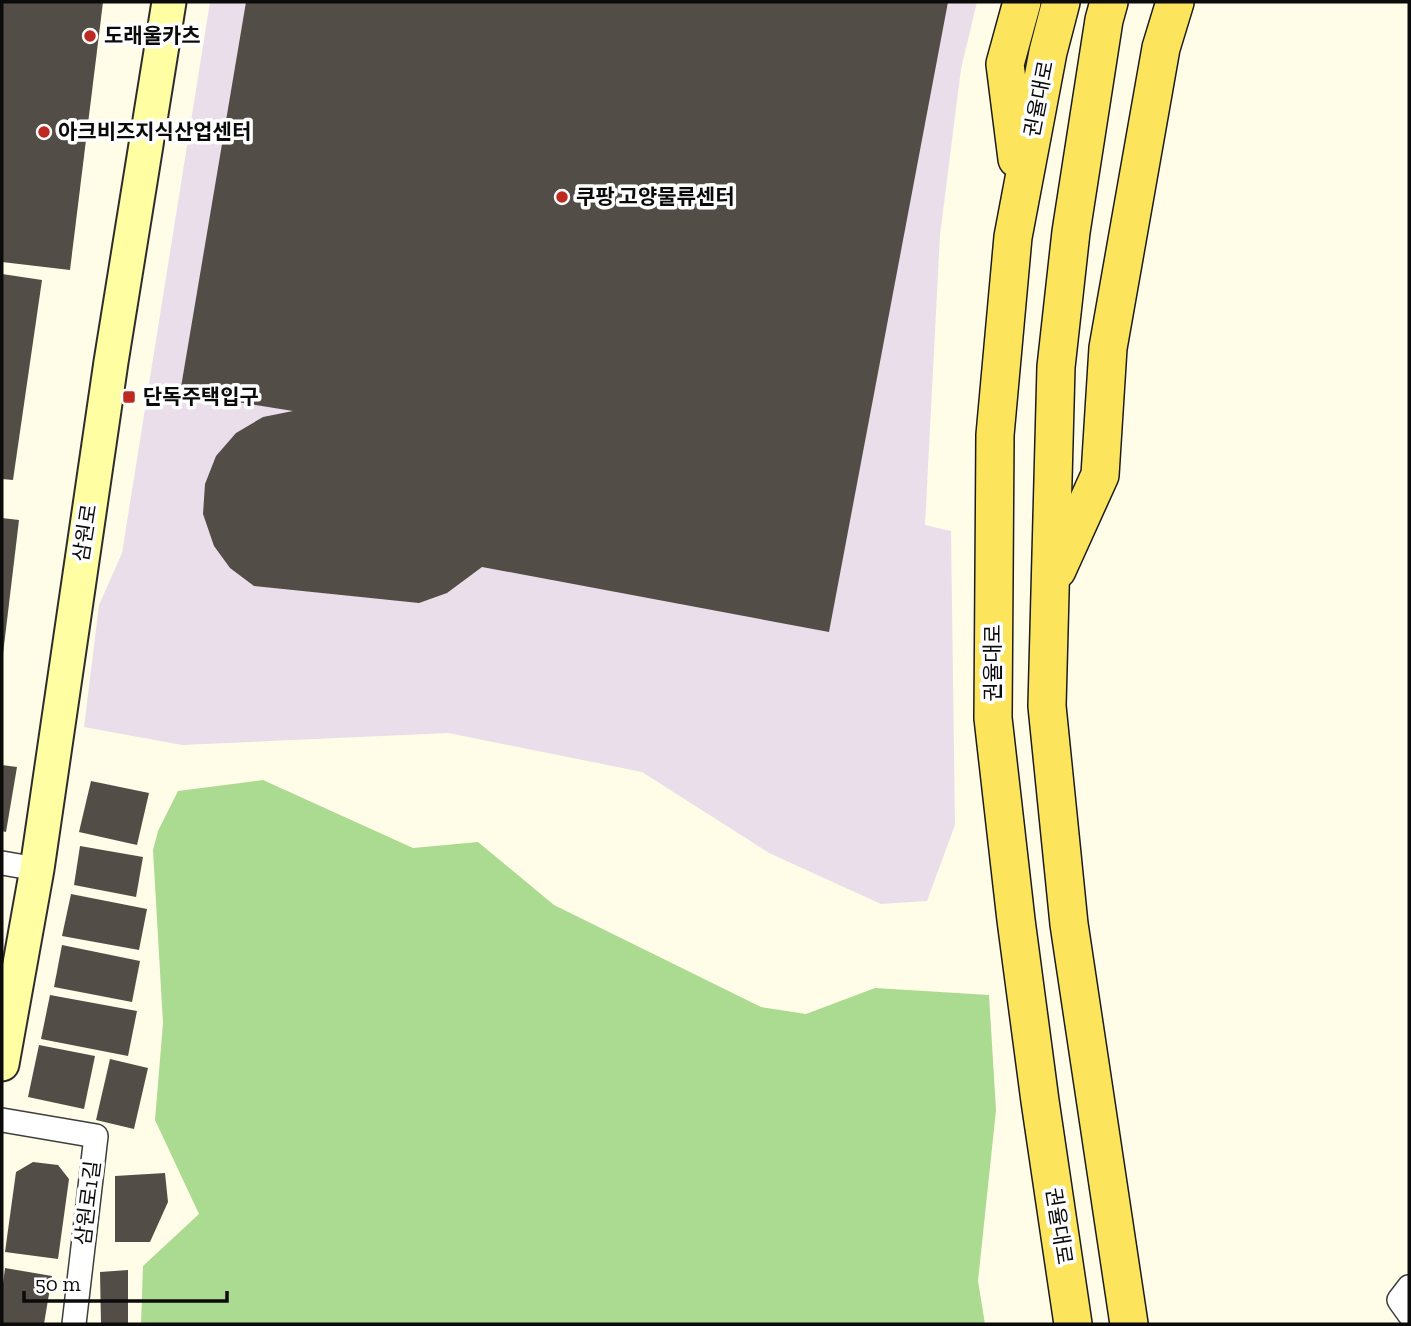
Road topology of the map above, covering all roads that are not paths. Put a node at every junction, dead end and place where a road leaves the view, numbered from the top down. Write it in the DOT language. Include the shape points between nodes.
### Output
graph roads {
  1 [pos="169,2"];
  2 [pos="1022,2"];
  3 [pos="1061,2"];
  4 [pos="1109,2"];
  5 [pos="1175,2"];
  6 [pos="1021,195"];
  7 [pos="1050,587"];
  8 [pos="2,863"];
  9 [pos="37,869"];
  10 [pos="2,1064"];
  11 [pos="2,1120"];
  12 [pos="1409,1287"];
  13 [pos="1409,1314"];
  14 [pos="74,1324"];
  15 [pos="1073,1324"];
  16 [pos="1129,1324"];
  1 -- 9 [label="main road, 삼원로"];
  2 -- 6 [label="main road" via="1005,64"];
  3 -- 6 [label="main road, 권율대로"];
  4 -- 7 [label="main road" via="1071,232 1056,367"];
  5 -- 7 [label="main road" via="1161,48 1108,348 1100,475"];
  6 -- 15 [label="main road, 권율대로" via="995,435 992,718 1036,1075"];
  7 -- 16 [label="main road" via="1047,706 1069,924"];
  8 -- 9 [label="street"];
  9 -- 10 [label="main road, 삼원로"];
  11 -- 14 [label="street, 삼원로1길" via="96,1136"];
  12 -- 13 [label="street" via="1398,1300"];
}
